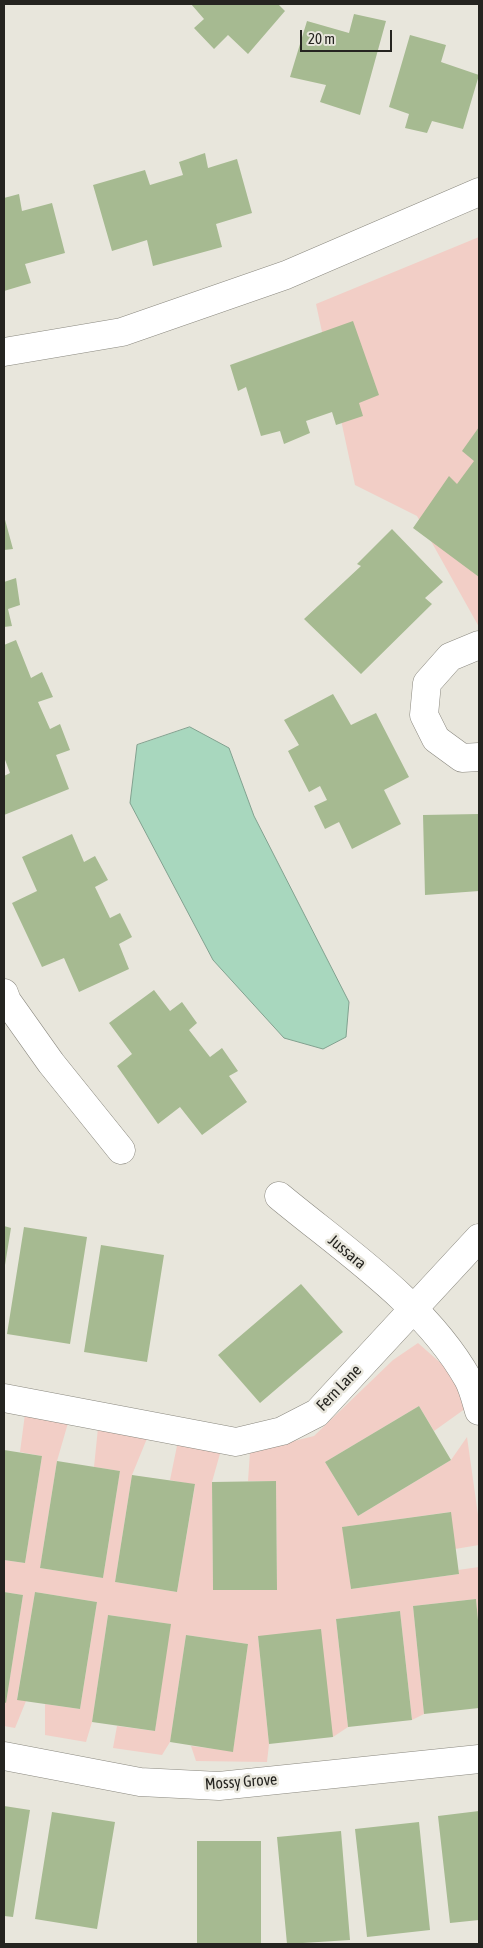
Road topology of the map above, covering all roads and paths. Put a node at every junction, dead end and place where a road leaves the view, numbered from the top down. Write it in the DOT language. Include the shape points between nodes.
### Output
graph roads {
  1 [pos="479,192"];
  2 [pos="4,352"];
  3 [pos="479,645"];
  4 [pos="479,757"];
  5 [pos="4,993"];
  6 [pos="121,1150"];
  7 [pos="279,1196"];
  8 [pos="479,1238"];
  9 [pos="414,1308"];
  10 [pos="4,1398"];
  11 [pos="479,1411"];
  12 [pos="4,1756"];
  13 [pos="479,1759"];
  1 -- 2 [label="street" via="286,275 122,332"];
  3 -- 4 [label="street" via="450,657 428,683 424,715 436,739 462,758"];
  5 -- 6 [label="street" via="51,1063"];
  7 -- 9 [label="street, Jussara"];
  8 -- 9 [label="street, Fern Lane"];
  9 -- 10 [label="street, Fern Lane" via="317,1413 282,1432 236,1442"];
  9 -- 11 [label="street, Jussara" via="438,1335 469,1380"];
  12 -- 13 [label="street, Mossy Grove" via="140,1782 219,1786"];
}
